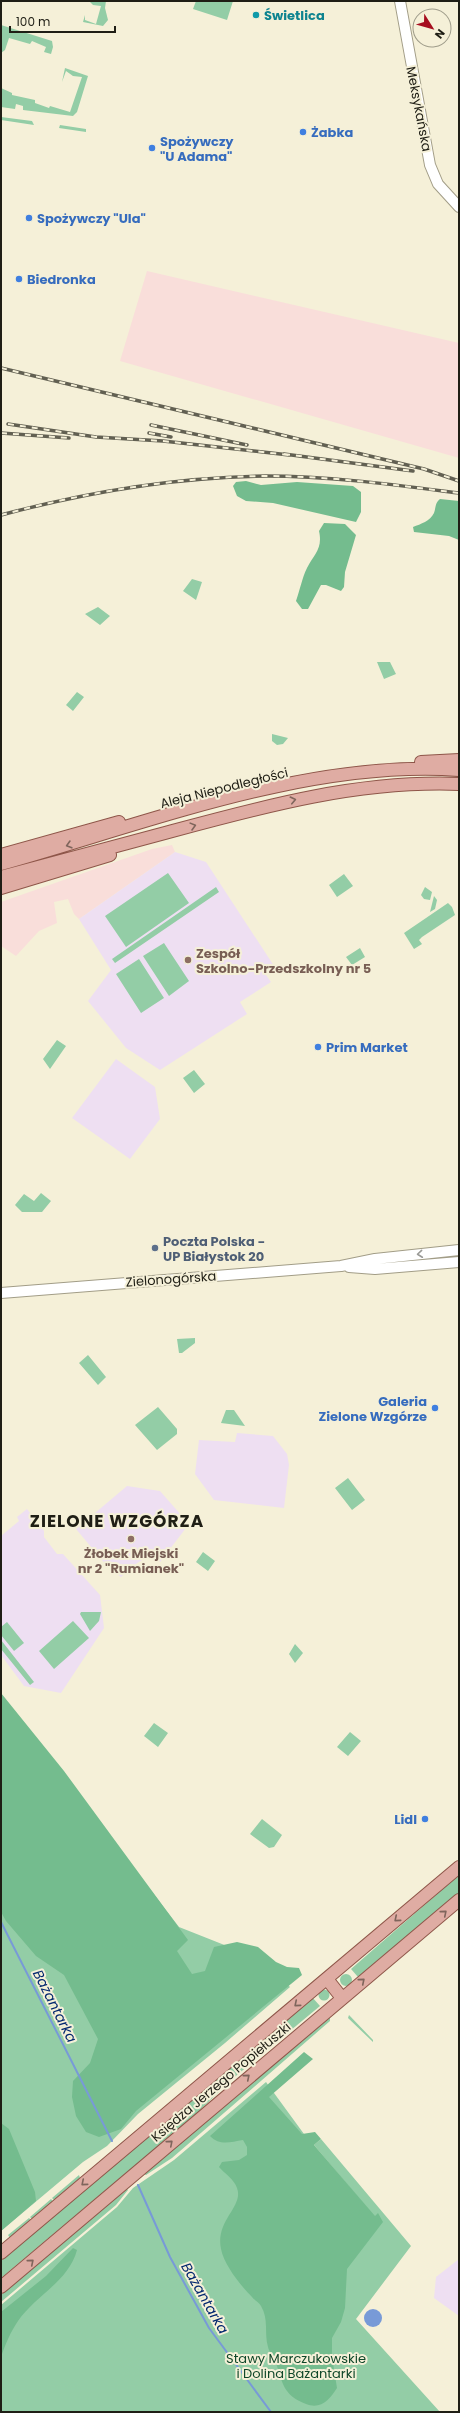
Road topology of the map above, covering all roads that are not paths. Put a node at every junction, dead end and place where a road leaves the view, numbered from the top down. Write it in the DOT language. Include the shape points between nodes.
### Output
graph roads {
  1 [pos="400,1"];
  2 [pos="459,207"];
  3 [pos="459,760"];
  4 [pos="459,770"];
  5 [pos="312,781"];
  6 [pos="459,784"];
  7 [pos="363,788"];
  8 [pos="459,790"];
  9 [pos="174,814"];
  10 [pos="155,836"];
  11 [pos="1,855"];
  12 [pos="1,864"];
  13 [pos="1,877"];
  14 [pos="1,888"];
  15 [pos="459,1250"];
  16 [pos="459,1262"];
  17 [pos="341,1266"];
  18 [pos="1,1293"];
  19 [pos="459,1866"];
  20 [pos="459,1900"];
  21 [pos="327,1979"];
  22 [pos="342,1998"];
  23 [pos="1,2253"];
  24 [pos="1,2287"];
  1 -- 2 [label="street, Meksykańska" via="432,170 444,193"];
  3 -- 5 [label="main road" via="362,767"];
  4 -- 5 [label="main road, Aleja Niepodległości" via="402,769"];
  5 -- 9 [label="main road, Aleja Niepodległości" via="252,793"];
  6 -- 7 [label="main road" via="401,784"];
  7 -- 8 [label="main road"];
  10 -- 7 [label="main road, one-way" via="255,808"];
  9 -- 11 [label="main road" via="123,821"];
  9 -- 12 [label="main road, Aleja Niepodległości, one-way"];
  10 -- 13 [label="main road"];
  10 -- 14 [label="main road" via="104,857"];
  15 -- 17 [label="street, Zielonogórska, one-way" via="383,1258"];
  16 -- 17 [label="street, Zielonogórska" via="375,1269"];
  17 -- 18 [label="street, Zielonogórska"];
  19 -- 21 [label="main road, Księdza Jerzego Popiełuszki, one-way"];
  22 -- 20 [label="main road, Księdza Jerzego Popiełuszki, one-way"];
  21 -- 22 [label="main road"];
  21 -- 23 [label="main road, Księdza Jerzego Popiełuszki, one-way"];
  24 -- 22 [label="main road, Księdza Jerzego Popiełuszki, one-way"];
}
